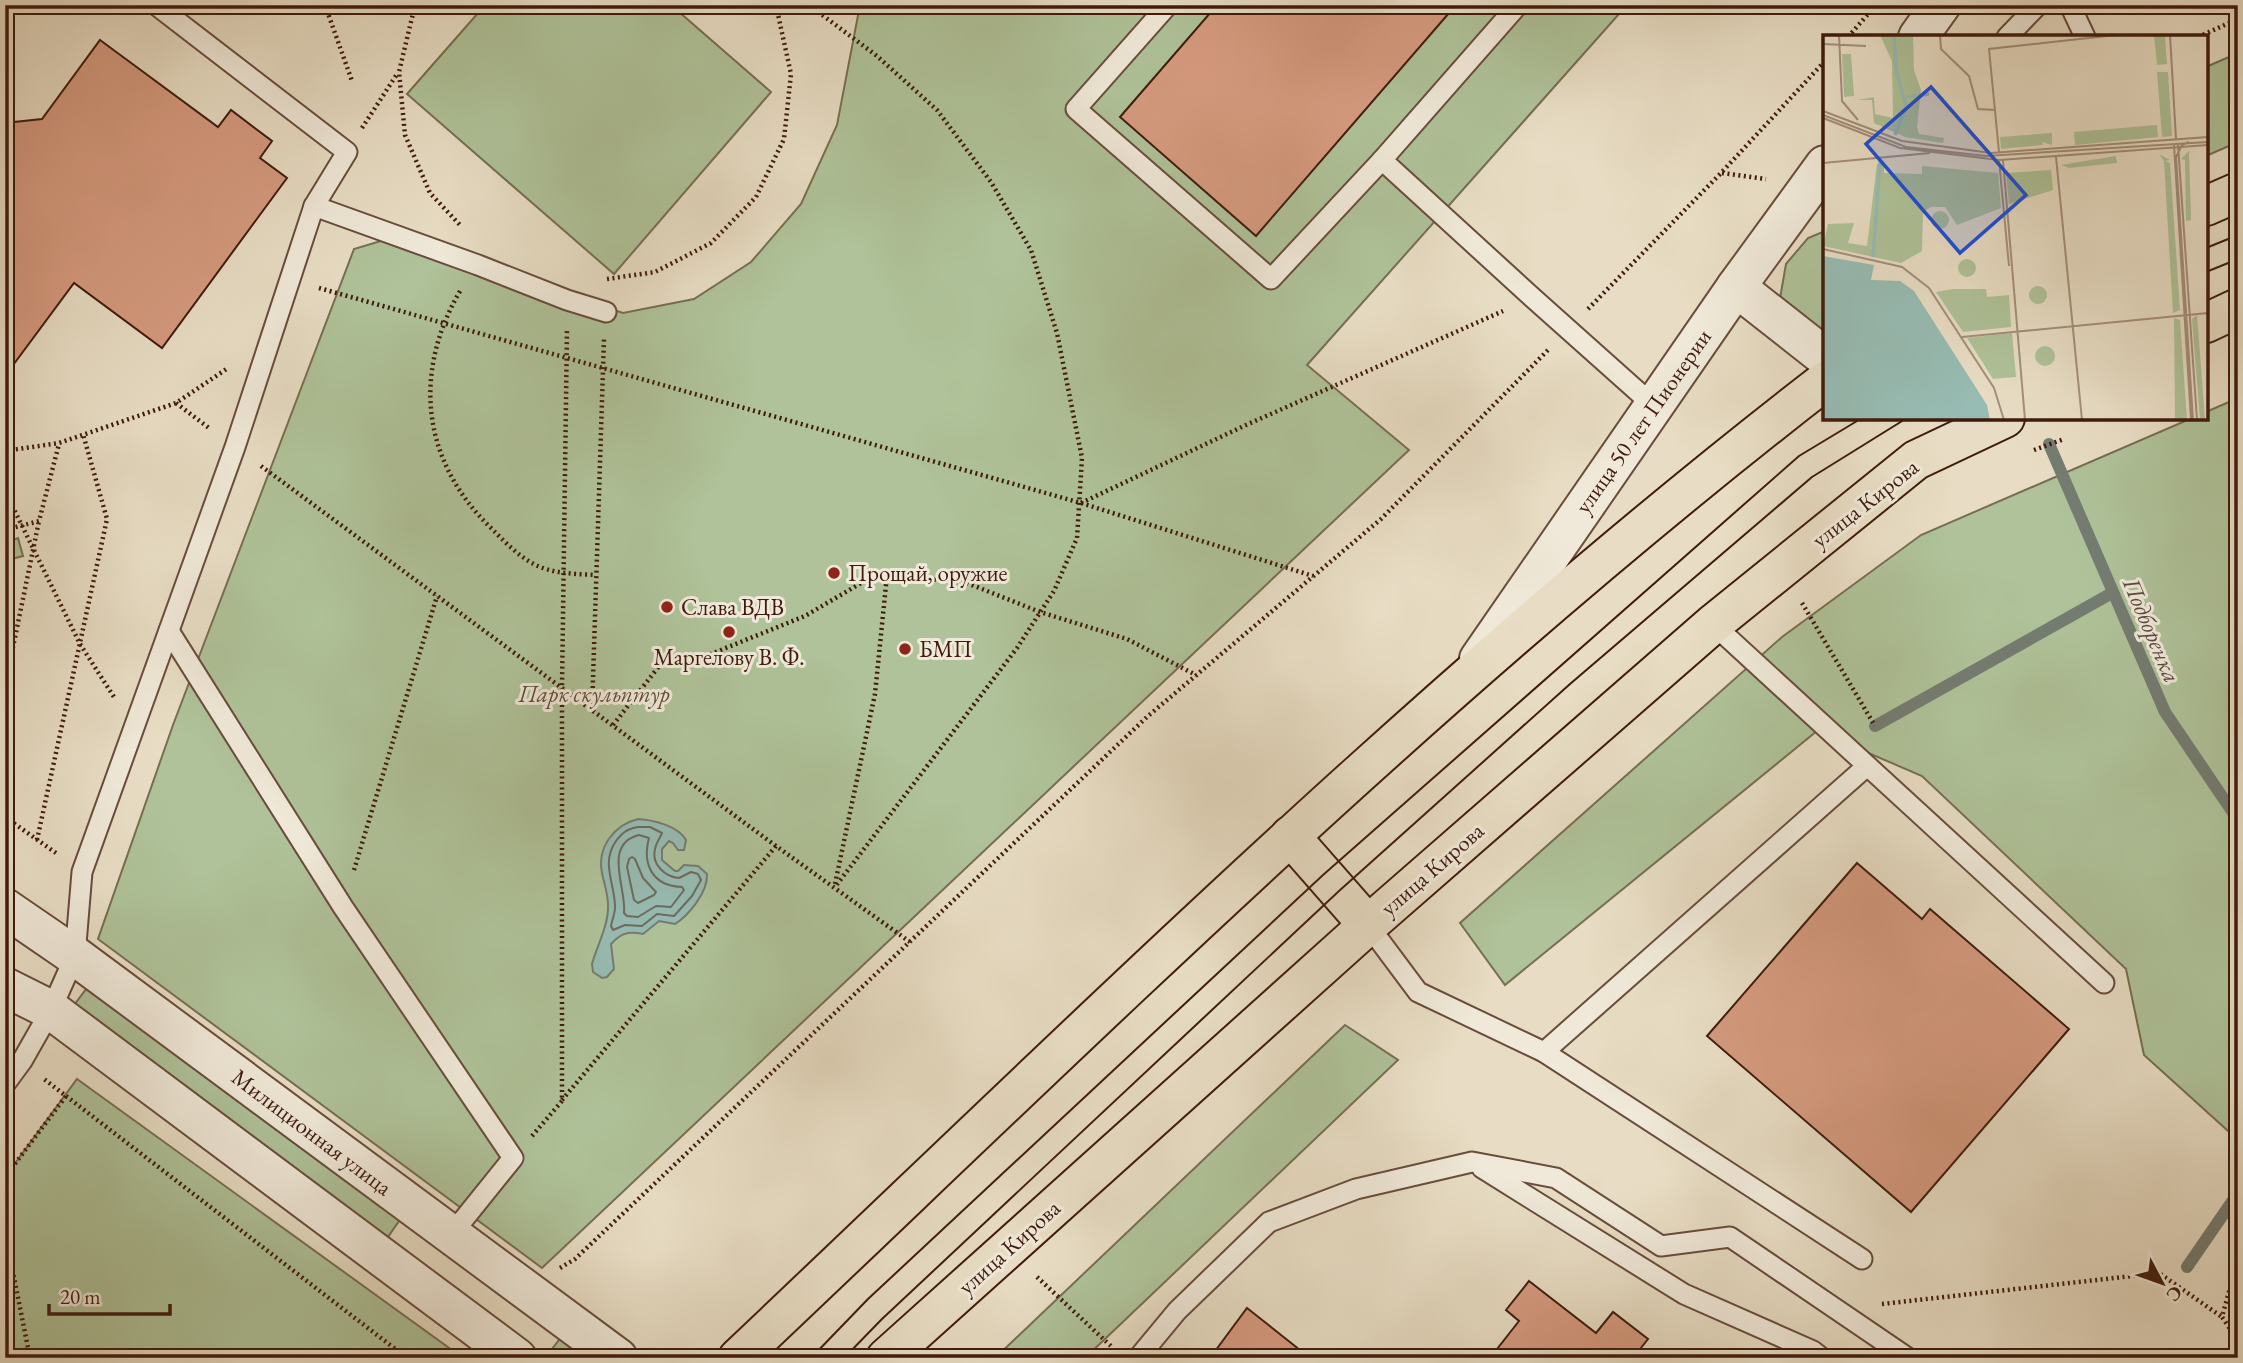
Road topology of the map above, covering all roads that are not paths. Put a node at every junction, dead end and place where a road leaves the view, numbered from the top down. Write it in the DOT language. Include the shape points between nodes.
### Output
graph roads {
  1 [pos="156,5"];
  2 [pos="1168,5"];
  3 [pos="1518,5"];
  4 [pos="1941,5"];
  5 [pos="2038,5"];
  6 [pos="2070,5"];
  7 [pos="1919,35"];
  8 [pos="2009,35"];
  9 [pos="2084,35"];
  10 [pos="1382,160"];
  11 [pos="1823,168"];
  12 [pos="2238,192"];
  13 [pos="2208,205"];
  14 [pos="314,206"];
  15 [pos="1736,287"];
  16 [pos="2238,308"];
  17 [pos="606,312"];
  18 [pos="2208,322"];
  19 [pos="1823,355"];
  20 [pos="1823,383"];
  21 [pos="1654,406"];
  22 [pos="2001,420"];
  23 [pos="1713,624"];
  24 [pos="169,631"];
  25 [pos="1465,679"];
  26 [pos="1867,766"];
  27 [pos="1290,836"];
  28 [pos="5,908"];
  29 [pos="1368,925"];
  30 [pos="75,956"];
  31 [pos="2104,984"];
  32 [pos="5,987"];
  33 [pos="51,1010"];
  34 [pos="1544,1052"];
  35 [pos="5,1084"];
  36 [pos="1472,1162"];
  37 [pos="451,1235"];
  38 [pos="1862,1259"];
  39 [pos="517,1358"];
  40 [pos="618,1358"];
  41 [pos="738,1358"];
  42 [pos="886,1358"];
  43 [pos="1138,1358"];
  44 [pos="1822,1358"];
  45 [pos="1908,1358"];
  1 -- 14 [label="lane" via="346,152"];
  2 -- 10 [label="lane" via="1076,109 1271,279"];
  3 -- 10 [label="lane"];
  4 -- 7 [label="street"];
  5 -- 8 [label="lane"];
  6 -- 9 [label="lane"];
  10 -- 21 [label="lane"];
  11 -- 15 [label="street, улица 50 лет Пионерии"];
  12 -- 13 [label="main road"];
  14 -- 17 [label="lane"];
  14 -- 24 [label="lane"];
  15 -- 19 [label="street"];
  15 -- 21 [label="street, улица 50 лет Пионерии"];
  16 -- 18 [label="main road"];
  20 -- 25 [label="main road" via="1742,444"];
  21 -- 25 [label="street, улица 50 лет Пионерии"];
  22 -- 23 [label="main road, улица Кирова" via="1916,460"];
  23 -- 26 [label="lane"];
  23 -- 29 [label="main road, улица Кирова"];
  24 -- 30 [label="lane" via="82,872"];
  24 -- 37 [label="lane" via="343,907 513,1158"];
  25 -- 27 [label="main road"];
  26 -- 31 [label="lane"];
  26 -- 34 [label="lane"];
  27 -- 29 [label="main road"];
  27 -- 41 [label="main road"];
  28 -- 30 [label="street, Милиционная улица"];
  29 -- 34 [label="lane" via="1418,992"];
  29 -- 42 [label="main road, улица Кирова"];
  30 -- 33 [label="lane"];
  30 -- 37 [label="street, Милиционная улица"];
  32 -- 33 [label="street"];
  33 -- 35 [label="lane"];
  33 -- 39 [label="street"];
  34 -- 38 [label="lane"];
  36 -- 43 [label="lane" via="1356,1189 1269,1222 1177,1311"];
  36 -- 44 [label="lane" via="1684,1294"];
  36 -- 45 [label="lane" via="1556,1178 1661,1246 1730,1237"];
  37 -- 40 [label="street, Милиционная улица"];
}
